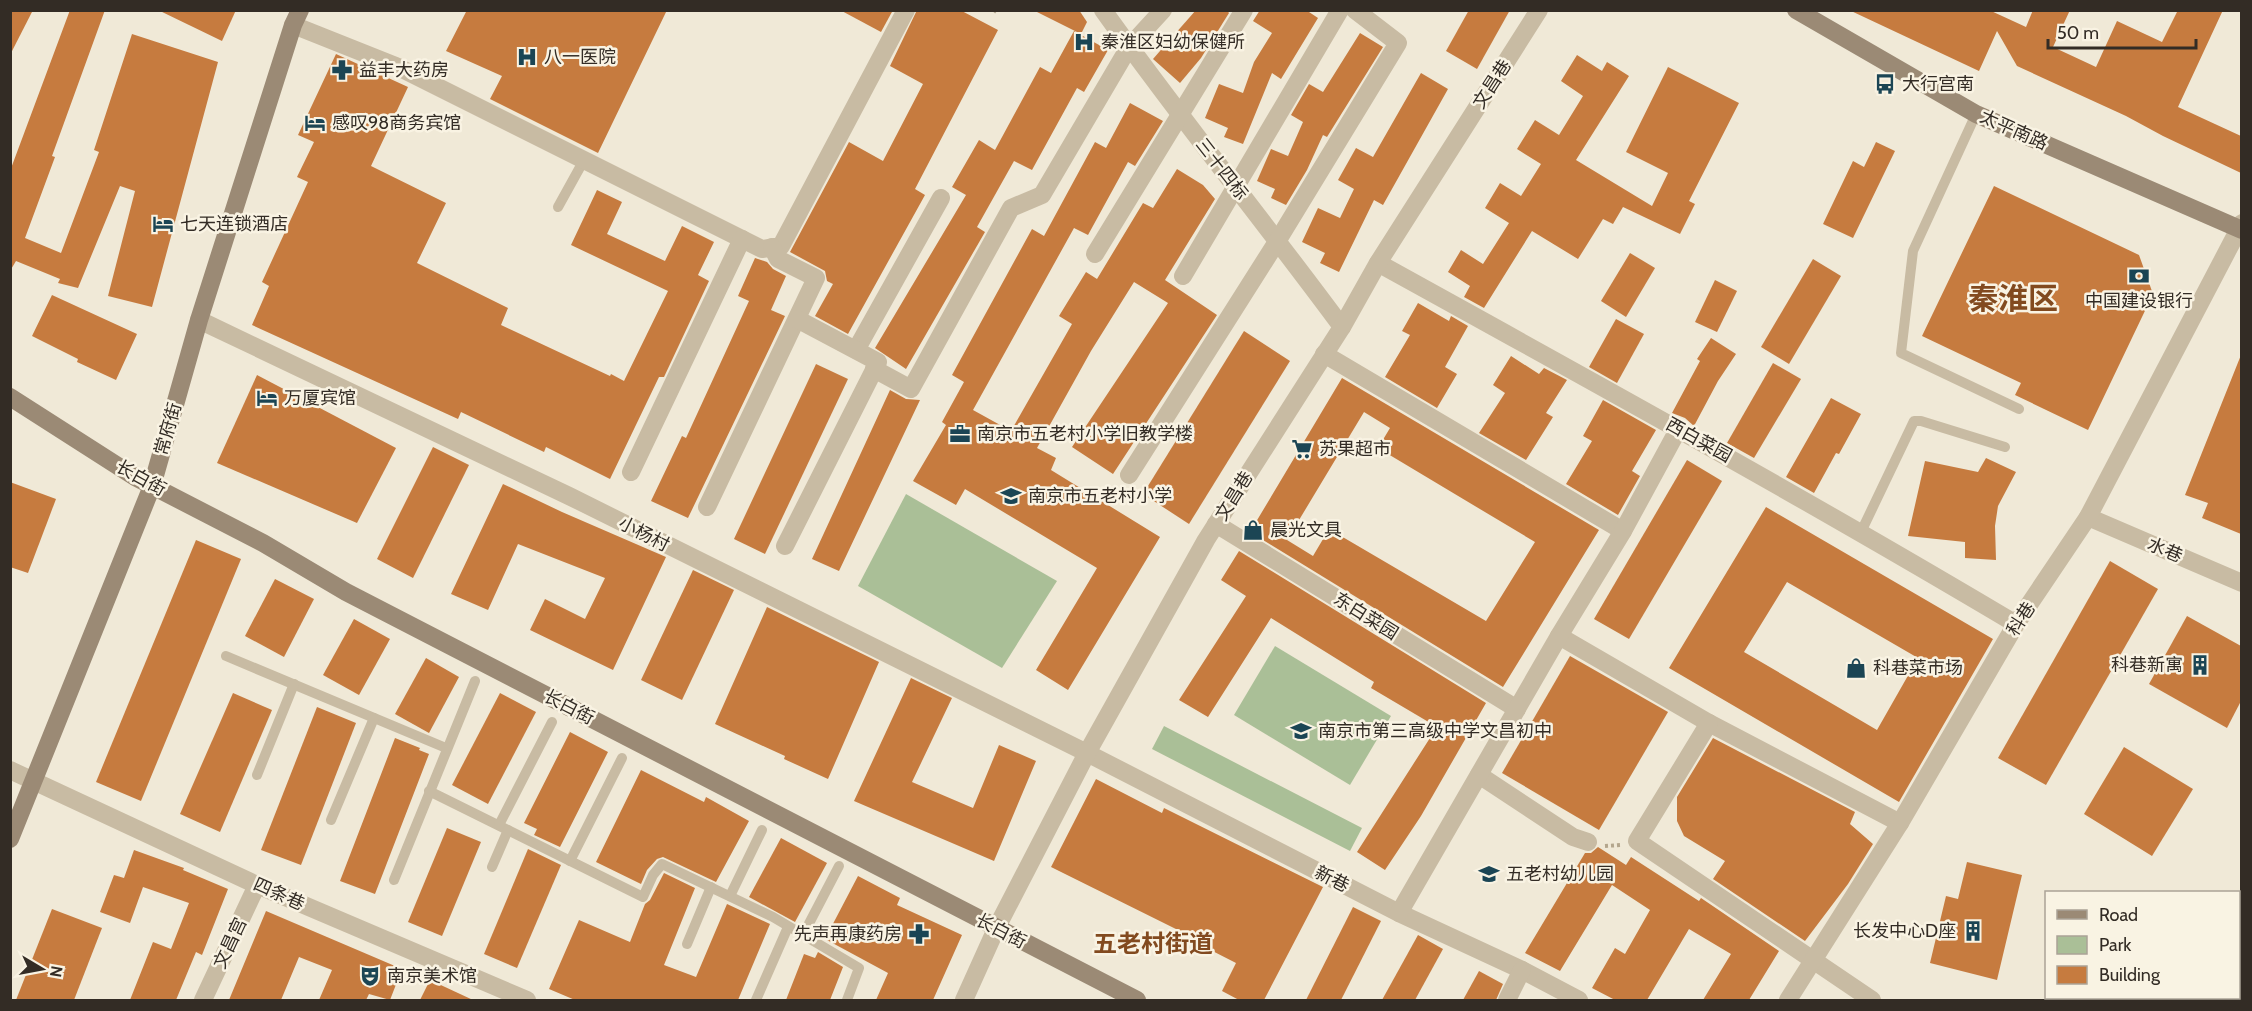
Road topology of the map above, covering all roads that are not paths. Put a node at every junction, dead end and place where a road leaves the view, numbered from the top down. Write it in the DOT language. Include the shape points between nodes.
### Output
graph roads {
  1 [pos="906,10"];
  2 [pos="1103,10"];
  3 [pos="1162,10"];
  4 [pos="1244,10"];
  5 [pos="1340,10"];
  6 [pos="1355,10"];
  7 [pos="1539,10"];
  8 [pos="1796,10"];
  9 [pos="296,18"];
  10 [pos="1129,47"];
  11 [pos="1976,114"];
  12 [pos="1179,116"];
  13 [pos="584,160"];
  14 [pos="1236,188"];
  15 [pos="941,198"];
  16 [pos="558,207"];
  17 [pos="2240,227"];
  18 [pos="742,239"];
  19 [pos="1278,240"];
  20 [pos="772,248"];
  21 [pos="1095,254"];
  22 [pos="1378,263"];
  23 [pos="1183,276"];
  24 [pos="797,319"];
  25 [pos="199,320"];
  26 [pos="1342,327"];
  27 [pos="856,350"];
  28 [pos="1324,354"];
  29 [pos="874,369"];
  30 [pos="10,397"];
  31 [pos="2019,409"];
  32 [pos="1678,428"];
  33 [pos="2004,447"];
  34 [pos="631,472"];
  35 [pos="1129,475"];
  36 [pos="152,486"];
  37 [pos="707,507"];
  38 [pos="2088,518"];
  39 [pos="1216,524"];
  40 [pos="1623,531"];
  41 [pos="1861,532"];
  42 [pos="785,546"];
  43 [pos="2241,583"];
  44 [pos="2016,624"];
  45 [pos="1559,636"];
  46 [pos="226,656"];
  47 [pos="475,681"];
  48 [pos="294,684"];
  49 [pos="1517,709"];
  50 [pos="374,718"];
  51 [pos="552,722"];
  52 [pos="1709,723"];
  53 [pos="446,748"];
  54 [pos="1087,753"];
  55 [pos="622,758"];
  56 [pos="10,770"];
  57 [pos="1479,774"];
  58 [pos="257,775"];
  59 [pos="33,781"];
  60 [pos="429,791"];
  61 [pos="331,820"];
  62 [pos="1900,823"];
  63 [pos="504,828"];
  64 [pos="762,830"];
  65 [pos="10,839"];
  66 [pos="1588,842"];
  67 [pos="570,861"];
  68 [pos="492,867"];
  69 [pos="839,867"];
  70 [pos="394,880"];
  71 [pos="257,885"];
  72 [pos="711,888"];
  73 [pos="730,896"];
  74 [pos="1398,913"];
  75 [pos="788,927"];
  76 [pos="996,929"];
  77 [pos="803,935"];
  78 [pos="687,944"];
  79 [pos="1815,960"];
  80 [pos="1522,970"];
  81 [pos="203,1000"];
  82 [pos="527,1000"];
  83 [pos="756,1000"];
  84 [pos="847,1000"];
  85 [pos="964,1000"];
  86 [pos="1137,1000"];
  87 [pos="1507,1000"];
  88 [pos="1579,1000"];
  89 [pos="1788,1000"];
  90 [pos="1872,1000"];
  1 -- 20 [label="street" via="781,246"];
  2 -- 10 [label="street, 三十四标"];
  3 -- 10 [label="street"];
  4 -- 12 [label="street"];
  5 -- 14 [label="street"];
  6 -- 19 [label="street" via="1398,43"];
  7 -- 22 [label="street, 文昌巷"];
  8 -- 11 [label="main road, 太平南路"];
  9 -- 13 [label="street"];
  9 -- 25 [label="main road, 常府街"];
  10 -- 12 [label="street, 三十四标"];
  10 -- 29 [label="street" via="1042,195 1011,208 911,389"];
  11 -- 17 [label="main road, 太平南路"];
  11 -- 31 [label="lane" via="1913,251 1901,353"];
  12 -- 14 [label="street, 三十四标"];
  12 -- 21 [label="street"];
  13 -- 16 [label="lane"];
  13 -- 18 [label="street"];
  14 -- 19 [label="street, 三十四标"];
  14 -- 23 [label="street"];
  15 -- 27 [label="street"];
  17 -- 38 [label="street, 科巷"];
  18 -- 20 [label="street" via="762,249"];
  18 -- 34 [label="street"];
  19 -- 26 [label="street, 三十四标"];
  19 -- 35 [label="street"];
  20 -- 24 [label="street" via="778,259 816,278"];
  22 -- 26 [label="street, 文昌巷"];
  22 -- 32 [label="street, 西白菜园"];
  24 -- 27 [label="street"];
  24 -- 37 [label="street"];
  25 -- 36 [label="main road, 常府街"];
  25 -- 54 [label="street, 小杨村" via="569,496"];
  26 -- 28 [label="street, 文昌巷"];
  27 -- 29 [label="street" via="878,362"];
  28 -- 39 [label="street, 文昌巷"];
  28 -- 40 [label="street"];
  29 -- 42 [label="street"];
  30 -- 36 [label="main road, 长白街"];
  32 -- 40 [label="street"];
  32 -- 41 [label="street, 西白菜园"];
  33 -- 41 [label="lane" via="1914,421"];
  36 -- 59 [label="main road, 常府街"];
  36 -- 76 [label="main road, 长白街" via="263,543 346,592"];
  38 -- 43 [label="street, 水巷"];
  38 -- 44 [label="street, 科巷"];
  39 -- 49 [label="street, 东白菜园"];
  39 -- 54 [label="street, 文昌巷"];
  40 -- 45 [label="street"];
  41 -- 44 [label="street, 西白菜园"];
  44 -- 62 [label="street, 科巷"];
  45 -- 49 [label="street"];
  45 -- 52 [label="street"];
  46 -- 48 [label="lane"];
  47 -- 53 [label="lane"];
  48 -- 50 [label="lane"];
  48 -- 58 [label="lane"];
  49 -- 57 [label="street"];
  50 -- 53 [label="lane"];
  50 -- 61 [label="lane"];
  51 -- 63 [label="lane"];
  52 -- 62 [label="street"];
  52 -- 79 [label="street" via="1636,841"];
  53 -- 60 [label="lane"];
  54 -- 74 [label="street, 新巷"];
  54 -- 76 [label="street, 文昌巷"];
  55 -- 67 [label="lane"];
  56 -- 59 [label="street, 四条巷"];
  57 -- 66 [label="street" via="1573,837"];
  57 -- 74 [label="street"];
  59 -- 65 [label="main road, 常府街"];
  59 -- 71 [label="street, 四条巷"];
  60 -- 63 [label="lane"];
  60 -- 70 [label="lane"];
  62 -- 79 [label="street, 科巷"];
  63 -- 67 [label="lane"];
  63 -- 68 [label="lane"];
  64 -- 73 [label="lane"];
  67 -- 72 [label="lane" via="643,897 662,864"];
  69 -- 77 [label="lane"];
  71 -- 81 [label="street, 文昌宫"];
  71 -- 82 [label="street, 四条巷"];
  72 -- 73 [label="lane"];
  72 -- 78 [label="lane"];
  73 -- 75 [label="lane"];
  74 -- 80 [label="street, 新巷"];
  75 -- 77 [label="lane"];
  75 -- 83 [label="lane"];
  76 -- 85 [label="street, 文昌巷"];
  76 -- 86 [label="main road, 长白街"];
  77 -- 84 [label="lane" via="859,968"];
  79 -- 89 [label="street, 科巷"];
  79 -- 90 [label="street"];
  80 -- 87 [label="street"];
  80 -- 88 [label="street, 新巷"];
}
